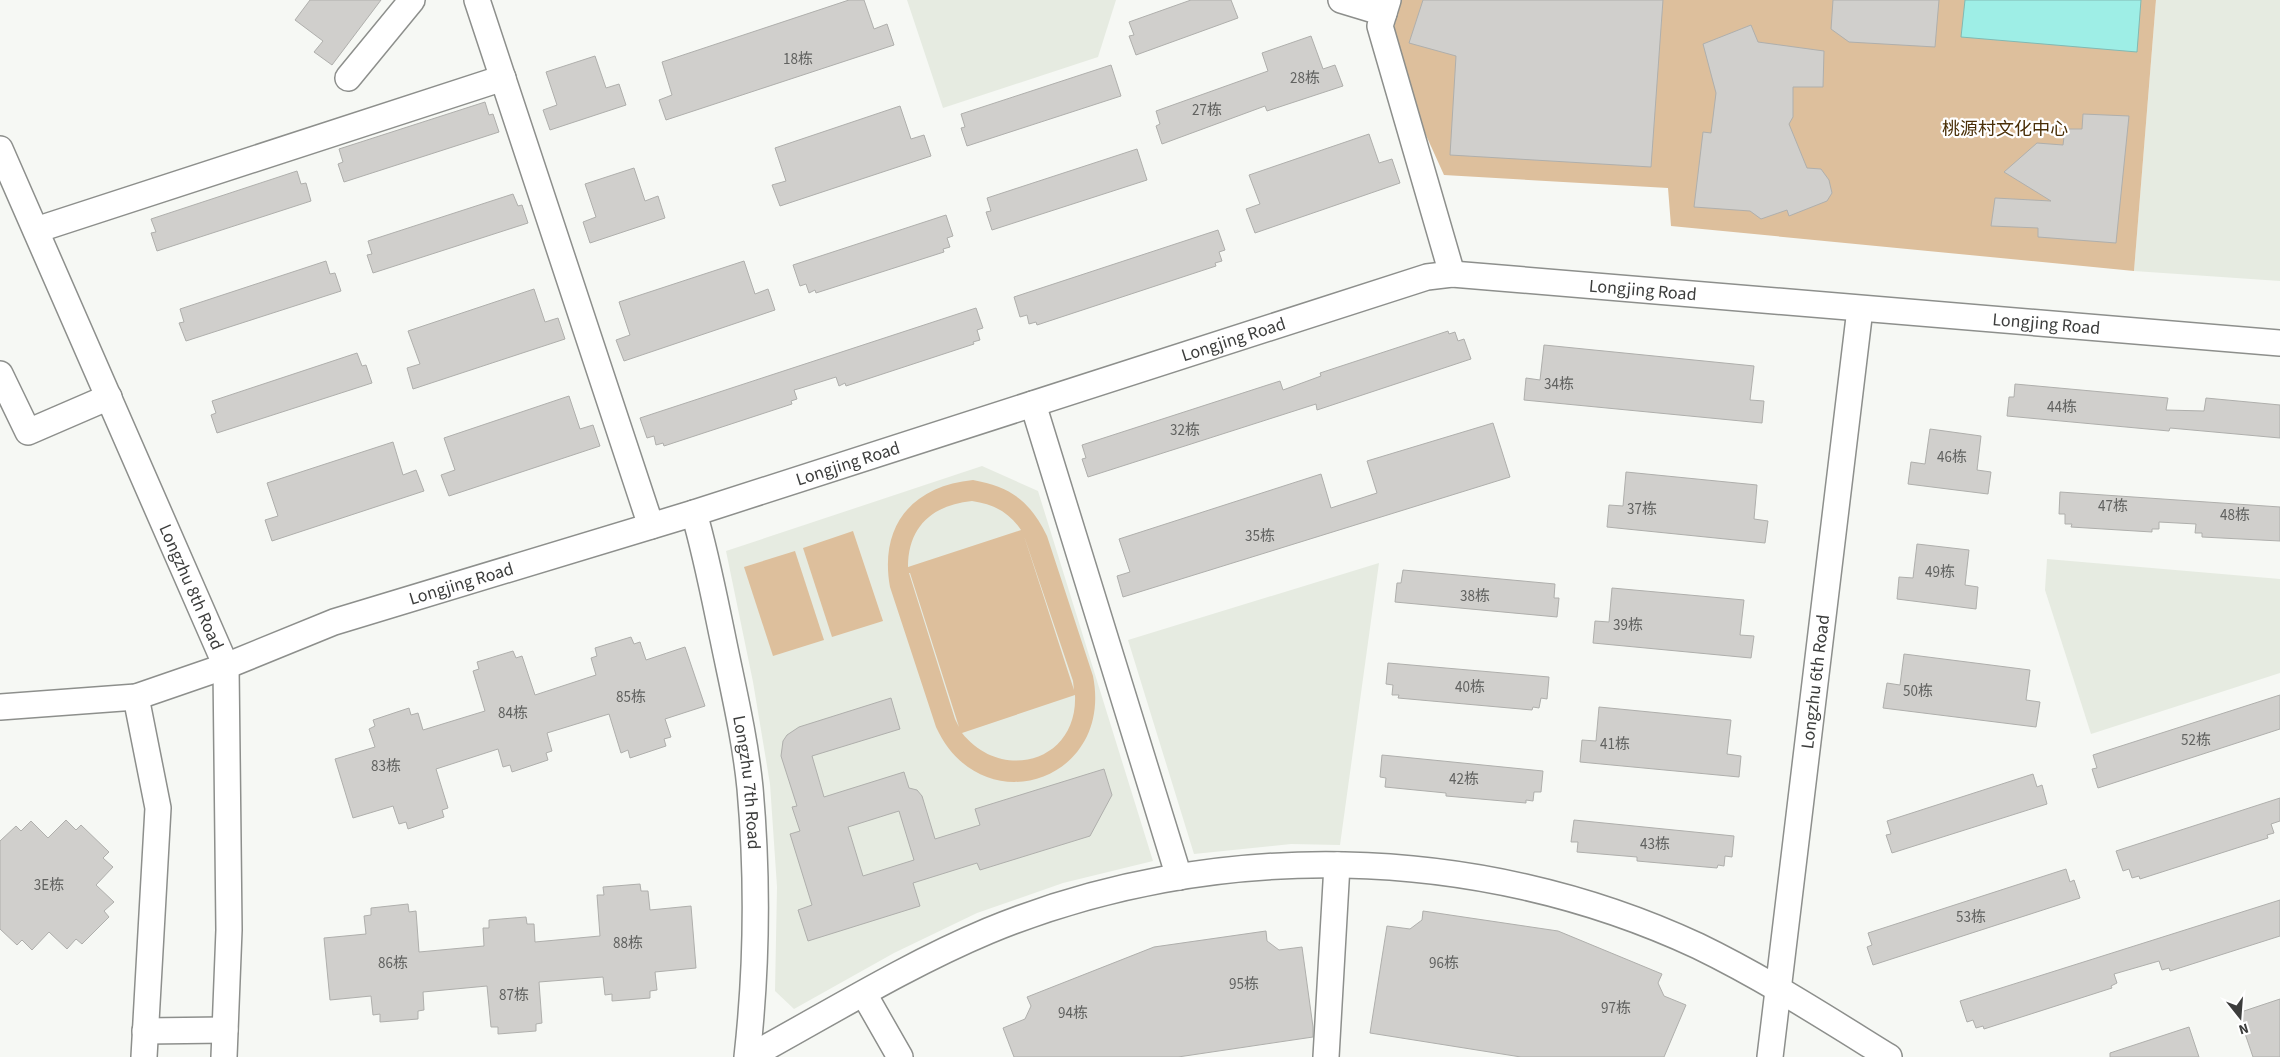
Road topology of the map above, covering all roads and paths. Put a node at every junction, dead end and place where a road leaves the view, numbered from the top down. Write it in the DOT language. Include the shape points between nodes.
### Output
graph roads {
  1 [pos="412,0"];
  2 [pos="477,0"];
  3 [pos="1341,0"];
  4 [pos="1386,7"];
  5 [pos="348,78"];
  6 [pos="502,78"];
  7 [pos="0,148"];
  8 [pos="36,230"];
  9 [pos="1452,274"];
  10 [pos="1860,309"];
  11 [pos="2280,343"];
  12 [pos="0,374"];
  13 [pos="108,396"];
  14 [pos="1033,404"];
  15 [pos="694,513"];
  16 [pos="651,526"];
  17 [pos="226,666"];
  18 [pos="136,697"];
  19 [pos="0,707"];
  20 [pos="1337,864"];
  21 [pos="1180,877"];
  22 [pos="1778,989"];
  23 [pos="864,994"];
  24 [pos="225,1030"];
  25 [pos="145,1031"];
  26 [pos="144,1057"];
  27 [pos="224,1057"];
  28 [pos="748,1057"];
  29 [pos="900,1057"];
  30 [pos="1326,1057"];
  31 [pos="1770,1057"];
  32 [pos="1889,1057"];
  1 -- 5 [label="street"];
  2 -- 6 [label="street"];
  3 -- 4 [label="street"];
  4 -- 9 [label="street" via="1380,26"];
  6 -- 8 [label="street"];
  6 -- 16 [label="street"];
  7 -- 8 [label="street, Longzhu 8th Road"];
  8 -- 13 [label="street, Longzhu 8th Road"];
  9 -- 10 [label="street, Longjing Road"];
  9 -- 14 [label="street, Longjing Road" via="1427,277"];
  10 -- 11 [label="street, Longjing Road"];
  10 -- 22 [label="street, Longzhu 6th Road"];
  12 -- 13 [label="street" via="28,432"];
  13 -- 17 [label="street, Longzhu 8th Road"];
  14 -- 15 [label="street, Longjing Road"];
  14 -- 21 [label="street"];
  15 -- 16 [label="street, Longjing Road"];
  15 -- 28 [label="street, Longzhu 7th Road" via="733,686 750,786 756,888 754,1000"];
  16 -- 17 [label="street, Longjing Road" via="334,622"];
  17 -- 18 [label="street, Longjing Road"];
  17 -- 24 [label="street, Longzhu 8th Road" via="229,930"];
  18 -- 19 [label="street, Longjing Road"];
  18 -- 25 [label="street" via="158,808"];
  20 -- 21 [label="street" via="1280,866"];
  20 -- 22 [label="street" via="1476,877 1566,898 1654,927"];
  20 -- 30 [label="street"];
  21 -- 23 [label="street" via="1122,888 1032,914 946,950"];
  22 -- 31 [label="street, Longzhu 6th Road"];
  22 -- 32 [label="street"];
  23 -- 28 [label="street"];
  23 -- 29 [label="street"];
  24 -- 25 [label="street"];
  24 -- 27 [label="street, Longzhu 8th Road"];
  25 -- 26 [label="street"];
}
